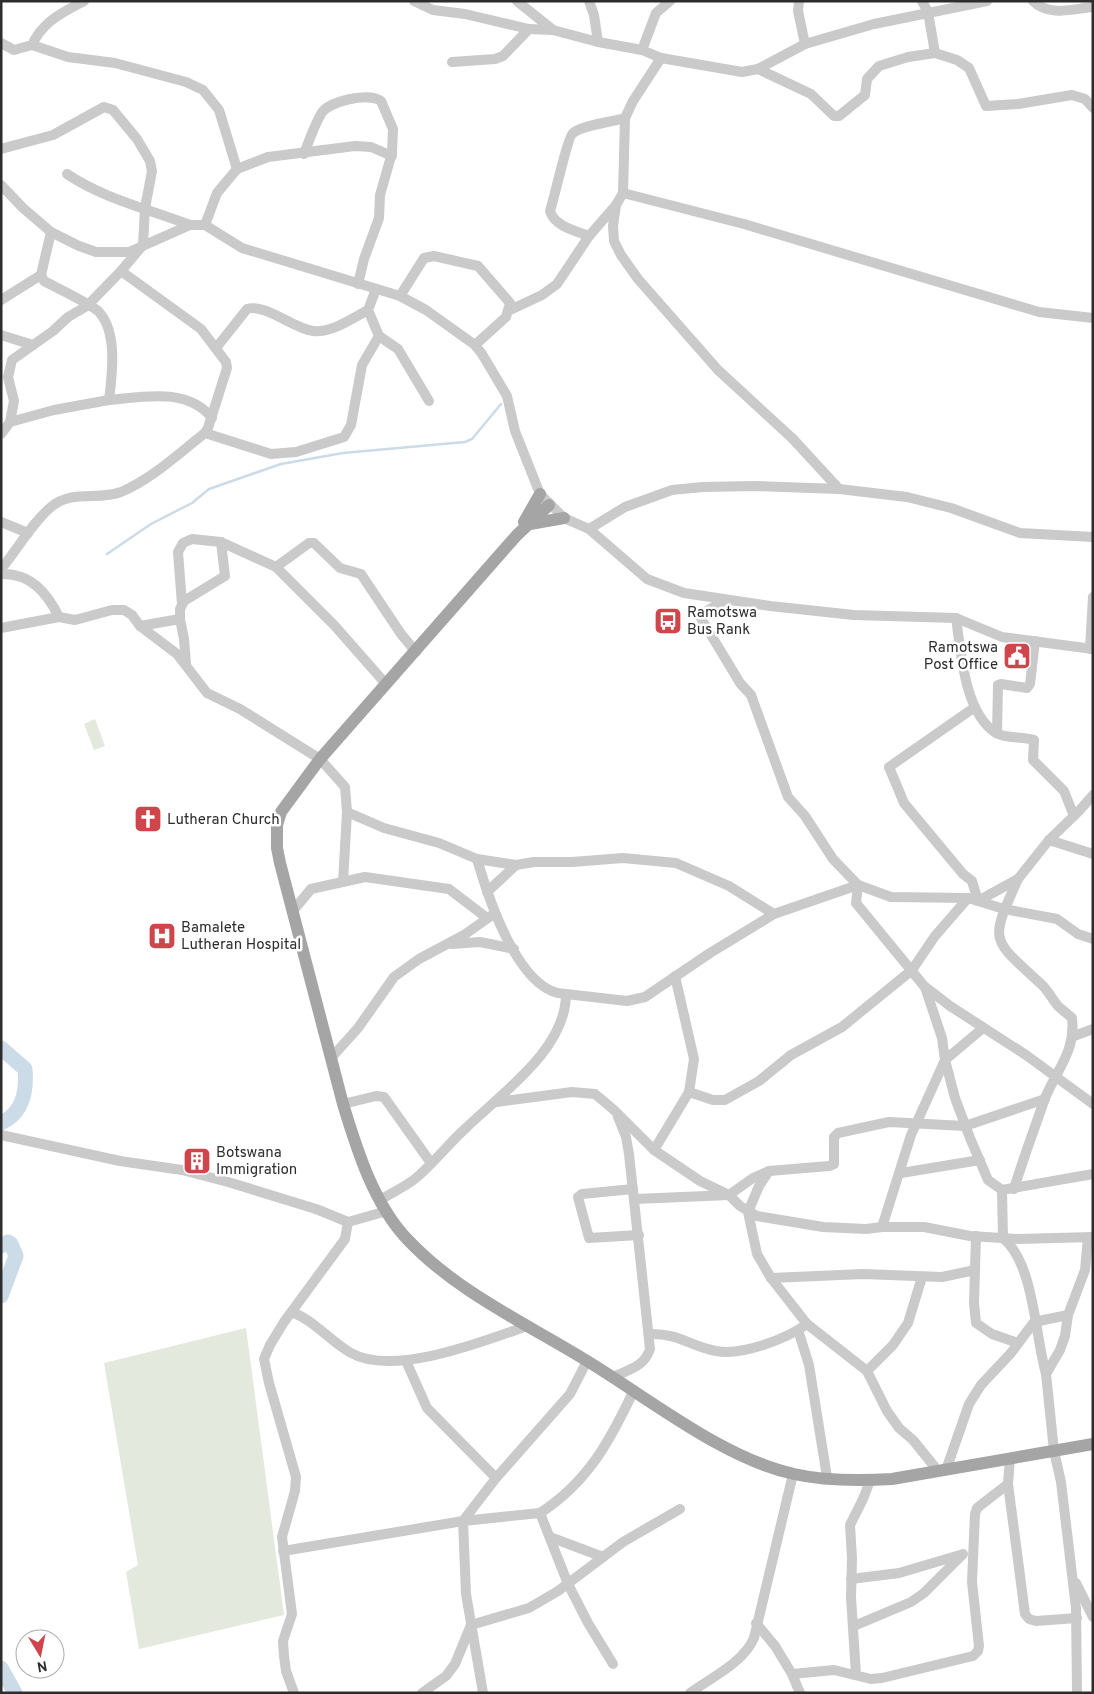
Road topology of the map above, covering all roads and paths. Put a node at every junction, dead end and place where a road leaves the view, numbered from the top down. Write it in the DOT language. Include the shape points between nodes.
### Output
graph roads {
  1 [pos="414,1"];
  2 [pos="517,1"];
  3 [pos="589,1"];
  4 [pos="670,1"];
  5 [pos="799,1"];
  6 [pos="922,1"];
  7 [pos="987,1"];
  8 [pos="1033,1"];
  9 [pos="80,2"];
  10 [pos="1093,7"];
  11 [pos="928,12"];
  12 [pos="529,29"];
  13 [pos="553,30"];
  14 [pos="1,42"];
  15 [pos="598,42"];
  16 [pos="805,44"];
  17 [pos="32,45"];
  18 [pos="642,50"];
  19 [pos="935,53"];
  20 [pos="661,58"];
  21 [pos="452,62"];
  22 [pos="758,69"];
  23 [pos="1093,108"];
  24 [pos="626,118"];
  25 [pos="1,149"];
  26 [pos="304,154"];
  27 [pos="392,156"];
  28 [pos="237,169"];
  29 [pos="67,174"];
  30 [pos="1,185"];
  31 [pos="623,192"];
  32 [pos="616,205"];
  33 [pos="145,208"];
  34 [pos="190,225"];
  35 [pos="205,225"];
  36 [pos="51,232"];
  37 [pos="589,236"];
  38 [pos="143,245"];
  39 [pos="121,272"];
  40 [pos="41,275"];
  41 [pos="358,284"];
  42 [pos="376,289"];
  43 [pos="400,296"];
  44 [pos="1,300"];
  45 [pos="87,306"];
  46 [pos="368,310"];
  47 [pos="508,311"];
  48 [pos="1093,318"];
  49 [pos="1,335"];
  50 [pos="379,336"];
  51 [pos="33,345"];
  52 [pos="475,345"];
  53 [pos="216,348"];
  54 [pos="109,400"];
  55 [pos="430,401"];
  56 [pos="212,418"];
  57 [pos="10,422"];
  58 [pos="206,433"];
  59 [pos="1,434"];
  60 [pos="839,489"];
  61 [pos="540,494"];
  62 [pos="549,505"];
  63 [pos="564,518"];
  64 [pos="1,522"];
  65 [pos="589,529"];
  66 [pos="521,532"];
  67 [pos="28,533"];
  68 [pos="1093,537"];
  69 [pos="221,542"];
  70 [pos="276,567"];
  71 [pos="1,569"];
  72 [pos="1,574"];
  73 [pos="1093,597"];
  74 [pos="726,600"];
  75 [pos="182,604"];
  76 [pos="59,617"];
  77 [pos="956,618"];
  78 [pos="180,619"];
  79 [pos="140,626"];
  80 [pos="1,628"];
  81 [pos="1035,641"];
  82 [pos="1091,649"];
  83 [pos="416,652"];
  84 [pos="186,664"];
  85 [pos="386,684"];
  86 [pos="975,707"];
  87 [pos="996,733"];
  88 [pos="320,759"];
  89 [pos="1093,795"];
  90 [pos="346,812"];
  91 [pos="1074,816"];
  92 [pos="1048,840"];
  93 [pos="1093,854"];
  94 [pos="477,859"];
  95 [pos="516,865"];
  96 [pos="1018,878"];
  97 [pos="343,882"];
  98 [pos="858,885"];
  99 [pos="487,892"];
  100 [pos="968,898"];
  101 [pos="978,900"];
  102 [pos="1004,909"];
  103 [pos="292,912"];
  104 [pos="774,914"];
  105 [pos="491,916"];
  106 [pos="1093,939"];
  107 [pos="446,944"];
  108 [pos="514,949"];
  109 [pos="912,970"];
  110 [pos="675,976"];
  111 [pos="924,986"];
  112 [pos="566,994"];
  113 [pos="983,1028"];
  114 [pos="1093,1028"];
  115 [pos="1074,1036"];
  116 [pos="332,1057"];
  117 [pos="945,1060"];
  118 [pos="1056,1078"];
  119 [pos="689,1092"];
  120 [pos="1045,1099"];
  121 [pos="1091,1101"];
  122 [pos="497,1102"];
  123 [pos="343,1104"];
  124 [pos="614,1110"];
  125 [pos="916,1123"];
  126 [pos="965,1126"];
  127 [pos="1,1135"];
  128 [pos="654,1150"];
  129 [pos="980,1160"];
  130 [pos="431,1163"];
  131 [pos="769,1171"];
  132 [pos="901,1173"];
  133 [pos="1093,1174"];
  134 [pos="1014,1189"];
  135 [pos="1002,1190"];
  136 [pos="634,1194"];
  137 [pos="729,1196"];
  138 [pos="380,1200"];
  139 [pos="387,1211"];
  140 [pos="748,1212"];
  141 [pos="348,1222"];
  142 [pos="882,1227"];
  143 [pos="639,1235"];
  144 [pos="976,1236"];
  145 [pos="1090,1237"];
  146 [pos="1003,1238"];
  147 [pos="975,1270"];
  148 [pos="922,1277"];
  149 [pos="771,1278"];
  150 [pos="292,1312"];
  151 [pos="1068,1316"];
  152 [pos="1034,1322"];
  153 [pos="527,1326"];
  154 [pos="802,1327"];
  155 [pos="650,1334"];
  156 [pos="1018,1343"];
  157 [pos="406,1361"];
  158 [pos="587,1361"];
  159 [pos="867,1371"];
  160 [pos="1046,1374"];
  161 [pos="613,1377"];
  162 [pos="634,1390"];
  163 [pos="1093,1444"];
  164 [pos="1054,1451"];
  165 [pos="1010,1458"];
  166 [pos="942,1470"];
  167 [pos="794,1474"];
  168 [pos="827,1477"];
  169 [pos="496,1478"];
  170 [pos="866,1481"];
  171 [pos="1008,1484"];
  172 [pos="680,1509"];
  173 [pos="540,1513"];
  174 [pos="463,1521"];
  175 [pos="550,1536"];
  176 [pos="283,1551"];
  177 [pos="974,1552"];
  178 [pos="963,1554"];
  179 [pos="603,1556"];
  180 [pos="1072,1575"];
  181 [pos="851,1578"];
  182 [pos="568,1584"];
  183 [pos="1093,1617"];
  184 [pos="1077,1618"];
  185 [pos="756,1623"];
  186 [pos="471,1625"];
  187 [pos="854,1626"];
  188 [pos="613,1664"];
  189 [pos="792,1674"];
  190 [pos="856,1675"];
  191 [pos="294,1693"];
  192 [pos="422,1693"];
  193 [pos="483,1693"];
  194 [pos="690,1693"];
  195 [pos="800,1693"];
  196 [pos="1077,1693"];
  1 -- 12 [label="street" via="433,10"];
  2 -- 13 [label="street"];
  3 -- 15 [label="street"];
  4 -- 18 [label="street" via="656,13"];
  5 -- 16 [label="street"];
  6 -- 11 [label="street"];
  7 -- 11 [label="street"];
  8 -- 10 [label="street" via="1049,12"];
  9 -- 17 [label="street" via="43,25"];
  11 -- 16 [label="street"];
  11 -- 19 [label="street"];
  12 -- 13 [label="street"];
  12 -- 21 [label="street" via="495,59"];
  13 -- 15 [label="street"];
  14 -- 17 [label="street" via="14,50"];
  15 -- 18 [label="street"];
  16 -- 22 [label="street"];
  17 -- 28 [label="street" via="68,57 115,63 186,82 203,90 219,110"];
  18 -- 20 [label="street"];
  19 -- 22 [label="street" via="879,66 867,79 865,95 839,116 834,116 811,94"];
  19 -- 23 [label="street" via="969,68 986,106 1072,95 1085,99"];
  20 -- 22 [label="street" via="742,72"];
  20 -- 24 [label="street" via="633,101"];
  24 -- 31 [label="street"];
  24 -- 37 [label="street" via="581,129 567,140 560,181 550,211 553,219 562,225"];
  25 -- 33 [label="street" via="53,135 96,110 113,110 150,161 151,181"];
  26 -- 27 [label="street" via="355,146 371,147"];
  26 -- 27 [label="street" via="321,113 329,107 369,96 381,101 387,112 393,129"];
  26 -- 28 [label="street" via="268,157"];
  27 -- 41 [label="street" via="380,195 380,218"];
  28 -- 35 [label="street" via="217,193"];
  29 -- 33 [label="street" via="86,187"];
  30 -- 36 [label="street"];
  31 -- 32 [label="street"];
  31 -- 48 [label="street" via="754,227 1039,312"];
  32 -- 37 [label="street"];
  32 -- 60 [label="street" via="614,241 638,279 718,370 792,439"];
  33 -- 34 [label="street"];
  33 -- 38 [label="street"];
  34 -- 35 [label="street"];
  34 -- 38 [label="street"];
  35 -- 41 [label="street" via="242,248"];
  36 -- 38 [label="street" via="96,252 129,252"];
  36 -- 40 [label="street"];
  37 -- 47 [label="street" via="550,290"];
  38 -- 39 [label="street"];
  39 -- 45 [label="street"];
  39 -- 53 [label="street" via="193,322"];
  40 -- 44 [label="street"];
  40 -- 45 [label="street" via="44,281"];
  41 -- 42 [label="street"];
  42 -- 43 [label="street"];
  42 -- 46 [label="street"];
  43 -- 47 [label="street" via="424,258 434,256 478,266 510,303"];
  43 -- 52 [label="street" via="426,310"];
  45 -- 51 [label="street"];
  45 -- 54 [label="street" via="100,312 107,327 113,366"];
  46 -- 50 [label="street"];
  46 -- 53 [label="street" via="335,327 313,331 252,307 244,311"];
  47 -- 52 [label="street" via="506,317"];
  49 -- 51 [label="street"];
  50 -- 55 [label="street" via="398,349"];
  50 -- 58 [label="street" via="362,365 351,425 344,437 296,452 271,454"];
  51 -- 57 [label="street" via="18,354 8,369 14,401"];
  52 -- 61 [label="street" via="507,396 515,431"];
  53 -- 56 [label="street" via="227,368"];
  54 -- 56 [label="street" via="158,396 181,399 203,408"];
  54 -- 57 [label="street"];
  56 -- 58 [label="street"];
  57 -- 59 [label="street"];
  58 -- 67 [label="street" via="123,491 112,495 67,497 52,506"];
  60 -- 65 [label="street" via="738,486 672,490 625,507"];
  60 -- 68 [label="street" via="907,497 951,508 1020,533"];
  61 -- 62 [label="street"];
  61 -- 66 [label="main road"];
  62 -- 63 [label="street"];
  62 -- 66 [label="main road"];
  63 -- 65 [label="street"];
  63 -- 66 [label="main road" via="543,520"];
  64 -- 67 [label="street"];
  65 -- 74 [label="street" via="646,579 684,593"];
  66 -- 83 [label="main road"];
  67 -- 71 [label="street"];
  69 -- 70 [label="street"];
  69 -- 75 [label="street" via="225,576"];
  69 -- 75 [label="street" via="192,539 182,543 178,552"];
  70 -- 83 [label="street" via="309,543 314,543 340,568 361,574"];
  70 -- 85 [label="street" via="334,625"];
  72 -- 76 [label="street" via="16,575 40,587"];
  73 -- 82 [label="street"];
  74 -- 77 [label="street" via="854,615"];
  74 -- 98 [label="street" via="699,615 740,683 751,695 788,797 805,816 833,859"];
  75 -- 78 [label="street"];
  76 -- 79 [label="street" via="75,620 124,610"];
  76 -- 80 [label="street"];
  77 -- 81 [label="street" via="1002,637"];
  77 -- 86 [label="street" via="963,669"];
  78 -- 79 [label="street"];
  78 -- 84 [label="street"];
  79 -- 84 [label="street"];
  81 -- 82 [label="street"];
  81 -- 87 [label="street" via="1027,688 998,686"];
  83 -- 85 [label="main road"];
  84 -- 88 [label="street" via="207,693 240,709"];
  85 -- 88 [label="main road"];
  86 -- 87 [label="street"];
  86 -- 101 [label="street" via="889,767 904,803 972,881"];
  87 -- 91 [label="street" via="1034,740 1033,759 1064,791"];
  88 -- 90 [label="street" via="345,787"];
  88 -- 103 [label="main road" via="281,812 277,825 277,848"];
  89 -- 91 [label="street"];
  90 -- 94 [label="street"];
  90 -- 97 [label="street"];
  91 -- 92 [label="street"];
  92 -- 93 [label="street"];
  92 -- 96 [label="street"];
  94 -- 95 [label="street"];
  94 -- 99 [label="street"];
  95 -- 99 [label="street"];
  95 -- 104 [label="street" via="623,858 676,863 729,886"];
  96 -- 101 [label="street"];
  96 -- 102 [label="street"];
  97 -- 103 [label="street" via="311,889"];
  97 -- 105 [label="street" via="365,877 449,889"];
  98 -- 100 [label="street" via="891,897"];
  98 -- 104 [label="street"];
  98 -- 109 [label="street" via="856,903"];
  99 -- 105 [label="street"];
  100 -- 101 [label="street"];
  100 -- 109 [label="street" via="935,936"];
  101 -- 102 [label="street"];
  102 -- 106 [label="street" via="1057,919 1078,934"];
  102 -- 115 [label="street" via="998,928 1000,944 1072,1018"];
  103 -- 116 [label="main road"];
  104 -- 110 [label="street"];
  105 -- 107 [label="street"];
  105 -- 108 [label="street"];
  107 -- 108 [label="street" via="480,942"];
  107 -- 116 [label="street" via="394,977 358,1028"];
  108 -- 112 [label="street" via="545,989"];
  109 -- 111 [label="street"];
  109 -- 119 [label="street" via="842,1027 791,1055 758,1081 725,1100 713,1100"];
  110 -- 112 [label="street" via="636,1000"];
  110 -- 119 [label="street" via="694,1060"];
  111 -- 113 [label="street"];
  111 -- 117 [label="street" via="942,1038"];
  112 -- 122 [label="street" via="566,1009 555,1034 538,1058"];
  113 -- 117 [label="street"];
  113 -- 118 [label="street"];
  114 -- 115 [label="street"];
  115 -- 118 [label="street"];
  116 -- 123 [label="main road"];
  117 -- 125 [label="street"];
  117 -- 126 [label="street"];
  118 -- 120 [label="street"];
  118 -- 121 [label="street"];
  119 -- 128 [label="street"];
  120 -- 126 [label="street"];
  120 -- 134 [label="street"];
  122 -- 124 [label="street" via="572,1092 595,1094"];
  122 -- 130 [label="street"];
  123 -- 130 [label="street" via="384,1097"];
  123 -- 138 [label="main road" via="352,1135"];
  124 -- 128 [label="street"];
  124 -- 136 [label="street" via="626,1137"];
  125 -- 126 [label="street"];
  125 -- 131 [label="street" via="889,1122 838,1133 834,1137 834,1164"];
  125 -- 132 [label="street"];
  126 -- 129 [label="street"];
  127 -- 141 [label="street" via="120,1161 182,1170 316,1209"];
  128 -- 137 [label="street"];
  129 -- 132 [label="street"];
  129 -- 135 [label="street" via="988,1180"];
  130 -- 138 [label="street" via="415,1179"];
  131 -- 137 [label="street" via="753,1178"];
  131 -- 140 [label="street"];
  132 -- 142 [label="street"];
  133 -- 134 [label="street"];
  134 -- 135 [label="street"];
  135 -- 146 [label="street"];
  136 -- 137 [label="street"];
  136 -- 143 [label="street"];
  136 -- 143 [label="street" via="582,1194 578,1197 589,1238"];
  137 -- 140 [label="street"];
  138 -- 139 [label="main road"];
  139 -- 141 [label="street"];
  139 -- 153 [label="main road" via="406,1239 439,1269"];
  140 -- 142 [label="street" via="824,1227"];
  140 -- 149 [label="street" via="757,1254"];
  141 -- 150 [label="street" via="345,1239"];
  142 -- 144 [label="street" via="924,1227"];
  143 -- 155 [label="street"];
  144 -- 146 [label="street"];
  144 -- 147 [label="street"];
  145 -- 146 [label="street"];
  145 -- 151 [label="street" via="1084,1270"];
  146 -- 152 [label="street" via="1012,1245 1020,1263"];
  147 -- 148 [label="street" via="942,1277"];
  147 -- 156 [label="street" via="976,1323 992,1334"];
  148 -- 149 [label="street" via="863,1274"];
  148 -- 159 [label="street" via="908,1323 893,1345"];
  149 -- 154 [label="street"];
  150 -- 157 [label="street" via="304,1317 351,1353 372,1361"];
  150 -- 176 [label="street" via="264,1359 296,1477 296,1491 282,1538"];
  151 -- 152 [label="street"];
  151 -- 160 [label="street" via="1060,1350"];
  152 -- 156 [label="street"];
  152 -- 160 [label="street"];
  153 -- 157 [label="street" via="477,1344"];
  153 -- 158 [label="main road"];
  154 -- 155 [label="street" via="739,1351 717,1352 671,1334"];
  154 -- 159 [label="street"];
  154 -- 168 [label="street"];
  155 -- 161 [label="street" via="646,1360"];
  156 -- 166 [label="street" via="981,1385 969,1404"];
  157 -- 169 [label="street" via="427,1408"];
  158 -- 161 [label="main road"];
  158 -- 169 [label="street" via="570,1394"];
  159 -- 166 [label="street" via="899,1428"];
  160 -- 164 [label="street"];
  161 -- 162 [label="main road"];
  162 -- 167 [label="main road" via="730,1451"];
  162 -- 173 [label="street" via="611,1438 591,1467 570,1490"];
  163 -- 164 [label="main road"];
  164 -- 165 [label="main road"];
  164 -- 180 [label="street"];
  165 -- 166 [label="main road"];
  165 -- 171 [label="street"];
  166 -- 170 [label="main road"];
  167 -- 168 [label="main road"];
  167 -- 185 [label="street"];
  168 -- 170 [label="main road"];
  169 -- 174 [label="street"];
  170 -- 181 [label="street" via="868,1486 850,1524"];
  171 -- 177 [label="street" via="977,1508"];
  171 -- 184 [label="street" via="1025,1614 1036,1621"];
  172 -- 179 [label="street"];
  173 -- 174 [label="street"];
  173 -- 175 [label="street"];
  174 -- 176 [label="street"];
  174 -- 186 [label="street" via="463,1558"];
  175 -- 179 [label="street"];
  175 -- 182 [label="street"];
  176 -- 191 [label="street" via="292,1614 284,1640 284,1656"];
  177 -- 178 [label="street"];
  177 -- 190 [label="street" via="972,1582 979,1646 976,1654 882,1678"];
  178 -- 181 [label="street" via="899,1573"];
  178 -- 187 [label="street" via="911,1602"];
  179 -- 182 [label="street"];
  180 -- 183 [label="street"];
  180 -- 184 [label="street"];
  181 -- 187 [label="street"];
  182 -- 186 [label="street" via="529,1608"];
  182 -- 188 [label="street"];
  184 -- 196 [label="street"];
  185 -- 189 [label="street"];
  185 -- 194 [label="street" via="750,1648"];
  186 -- 192 [label="street" via="455,1664 446,1676"];
  186 -- 193 [label="street"];
  187 -- 190 [label="street"];
  189 -- 190 [label="street" via="834,1670"];
  189 -- 195 [label="street"];
}
